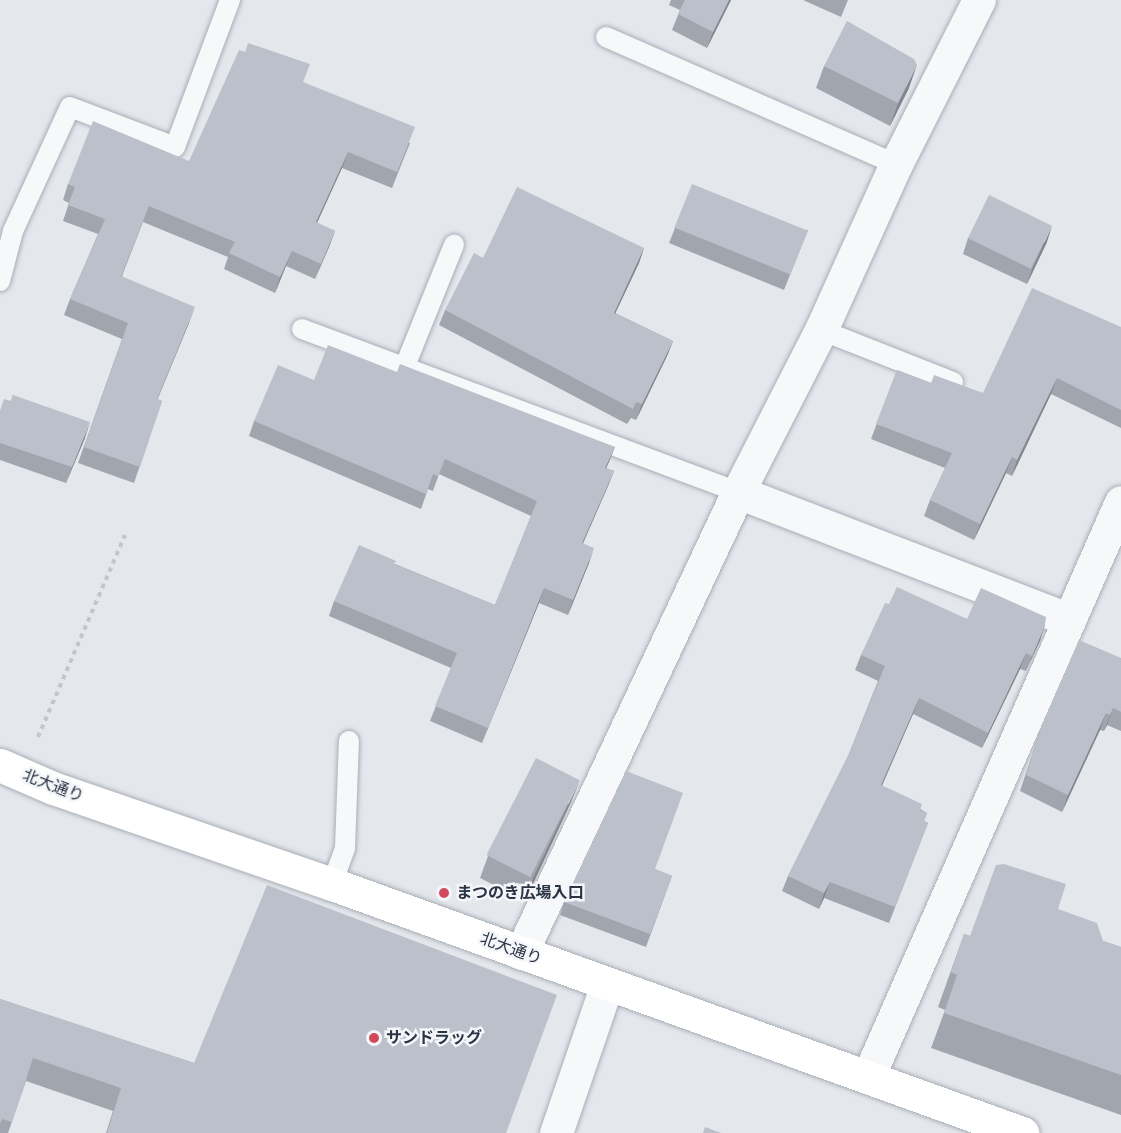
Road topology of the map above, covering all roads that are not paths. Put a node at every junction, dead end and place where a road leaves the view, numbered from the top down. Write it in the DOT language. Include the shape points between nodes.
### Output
graph roads {
  1 [pos="230,0"];
  2 [pos="979,0"];
  3 [pos="606,37"];
  4 [pos="896,164"];
  5 [pos="454,245"];
  6 [pos="0,281"];
  7 [pos="302,329"];
  8 [pos="821,330"];
  9 [pos="405,366"];
  10 [pos="953,382"];
  11 [pos="738,492"];
  12 [pos="1121,502"];
  13 [pos="1069,620"];
  14 [pos="349,741"];
  15 [pos="0,766"];
  16 [pos="332,884"];
  17 [pos="521,953"];
  18 [pos="607,984"];
  19 [pos="868,1077"];
  20 [pos="961,1122"];
  21 [pos="556,1133"];
  22 [pos="1022,1133"];
  1 -- 6 [label="lane" via="175,147 70,107 13,231"];
  2 -- 4 [label="street"];
  3 -- 4 [label="lane"];
  4 -- 8 [label="street"];
  5 -- 9 [label="lane"];
  7 -- 9 [label="lane"];
  8 -- 10 [label="lane"];
  8 -- 11 [label="street"];
  9 -- 11 [label="lane"];
  11 -- 13 [label="street"];
  11 -- 17 [label="street"];
  12 -- 13 [label="street"];
  13 -- 19 [label="street"];
  14 -- 16 [label="lane" via="345,848"];
  15 -- 16 [label="street, 北大通り"];
  16 -- 17 [label="street, 北大通り"];
  17 -- 18 [label="street, 北大通り"];
  18 -- 19 [label="street, 北大通り"];
  18 -- 21 [label="street"];
  19 -- 20 [label="street, 北大通り"];
  20 -- 22 [label="street, 北大通り"];
}
